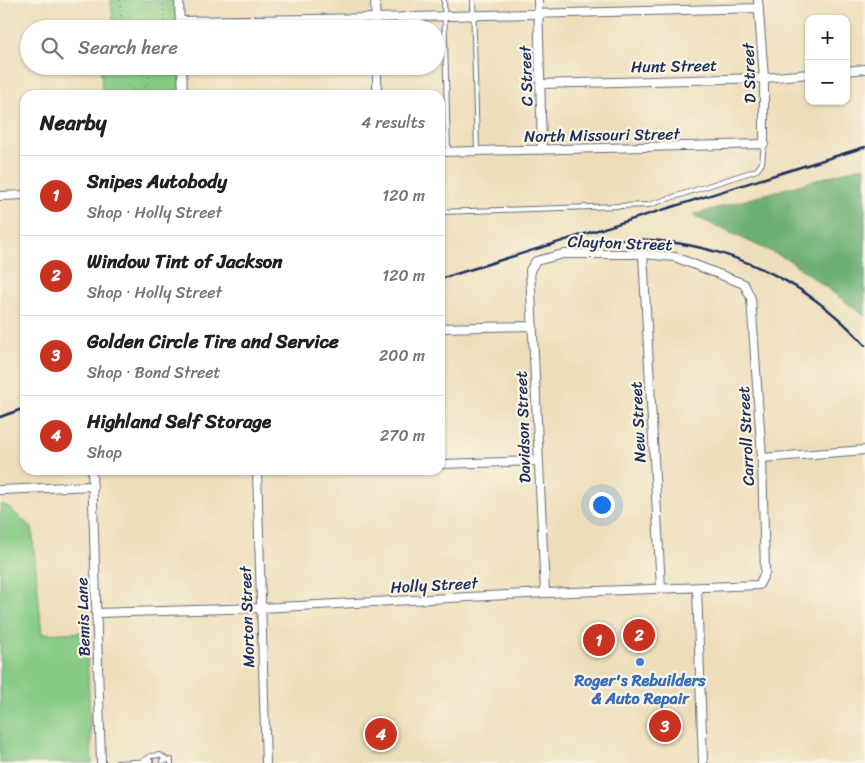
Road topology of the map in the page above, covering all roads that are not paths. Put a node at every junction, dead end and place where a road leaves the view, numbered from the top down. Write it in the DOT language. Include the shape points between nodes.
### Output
graph roads {
  1 [pos="179,0"];
  2 [pos="375,0"];
  3 [pos="444,0"];
  4 [pos="474,0"];
  5 [pos="538,0"];
  6 [pos="758,4"];
  7 [pos="538,14"];
  8 [pos="444,16"];
  9 [pos="474,16"];
  10 [pos="376,18"];
  11 [pos="180,20"];
  12 [pos="320,20"];
  13 [pos="444,20"];
  14 [pos="865,69"];
  15 [pos="850,71"];
  16 [pos="805,74"];
  17 [pos="182,75"];
  18 [pos="377,75"];
  19 [pos="444,75"];
  20 [pos="764,78"];
  21 [pos="540,84"];
  22 [pos="183,90"];
  23 [pos="377,90"];
  24 [pos="444,90"];
  25 [pos="764,144"];
  26 [pos="542,150"];
  27 [pos="477,151"];
  28 [pos="445,152"];
  29 [pos="20,195"];
  30 [pos="0,196"];
  31 [pos="445,212"];
  32 [pos="643,254"];
  33 [pos="536,261"];
  34 [pos="751,298"];
  35 [pos="533,326"];
  36 [pos="445,328"];
  37 [pos="865,450"];
  38 [pos="762,458"];
  39 [pos="538,461"];
  40 [pos="445,464"];
  41 [pos="92,475"];
  42 [pos="257,475"];
  43 [pos="93,486"];
  44 [pos="0,490"];
  45 [pos="765,573"];
  46 [pos="661,588"];
  47 [pos="697,588"];
  48 [pos="545,593"];
  49 [pos="260,608"];
  50 [pos="96,613"];
  51 [pos="142,761"];
  52 [pos="151,761"];
  53 [pos="101,763"];
  54 [pos="117,763"];
  55 [pos="124,763"];
  56 [pos="171,763"];
  57 [pos="266,763"];
  58 [pos="703,763"];
  1 -- 11 [label="street"];
  2 -- 10 [label="street"];
  3 -- 8 [label="lane"];
  4 -- 9 [label="lane"];
  5 -- 7 [label="street, C Street"];
  6 -- 7 [label="street"];
  6 -- 20 [label="street, D Street"];
  7 -- 9 [label="street"];
  7 -- 21 [label="street, C Street"];
  8 -- 9 [label="street"];
  8 -- 10 [label="street"];
  8 -- 13 [label="lane"];
  9 -- 27 [label="lane"];
  10 -- 12 [label="street"];
  14 -- 15 [label="street"];
  16 -- 20 [label="street, Hunt Street"];
  17 -- 22 [label="street"];
  18 -- 23 [label="street"];
  19 -- 24 [label="lane"];
  20 -- 21 [label="street, Hunt Street"];
  20 -- 25 [label="street, D Street"];
  21 -- 26 [label="street, C Street"];
  25 -- 26 [label="street, North Missouri Street"];
  25 -- 31 [label="lane" via="762,162 757,170 649,205"];
  26 -- 27 [label="street, North Missouri Street"];
  27 -- 28 [label="street, North Missouri Street"];
  29 -- 30 [label="street"];
  32 -- 33 [label="street, Clayton Street" via="563,254"];
  32 -- 34 [label="street, Clayton Street" via="675,257 744,284"];
  32 -- 46 [label="street, New Street"];
  33 -- 35 [label="street, Davidson Street" via="530,270"];
  34 -- 38 [label="street, Carroll Street"];
  35 -- 36 [label="street"];
  35 -- 39 [label="street, Davidson Street"];
  37 -- 38 [label="street"];
  38 -- 45 [label="street, Carroll Street"];
  39 -- 40 [label="street"];
  39 -- 48 [label="street, Davidson Street"];
  41 -- 43 [label="street, Bemis Lane"];
  42 -- 49 [label="street, Morton Street"];
  43 -- 44 [label="street"];
  43 -- 50 [label="street, Bemis Lane"];
  45 -- 47 [label="street, Holly Street" via="759,585"];
  46 -- 47 [label="street, Holly Street"];
  46 -- 48 [label="street, Holly Street"];
  47 -- 58 [label="street"];
  48 -- 49 [label="street, Holly Street"];
  49 -- 50 [label="street, Holly Street"];
  49 -- 57 [label="street, Morton Street"];
  50 -- 53 [label="street, Bemis Lane"];
  51 -- 52 [label="lane"];
  51 -- 55 [label="lane"];
  51 -- 56 [label="lane" via="160,755"];
  54 -- 55 [label="lane"];
}
